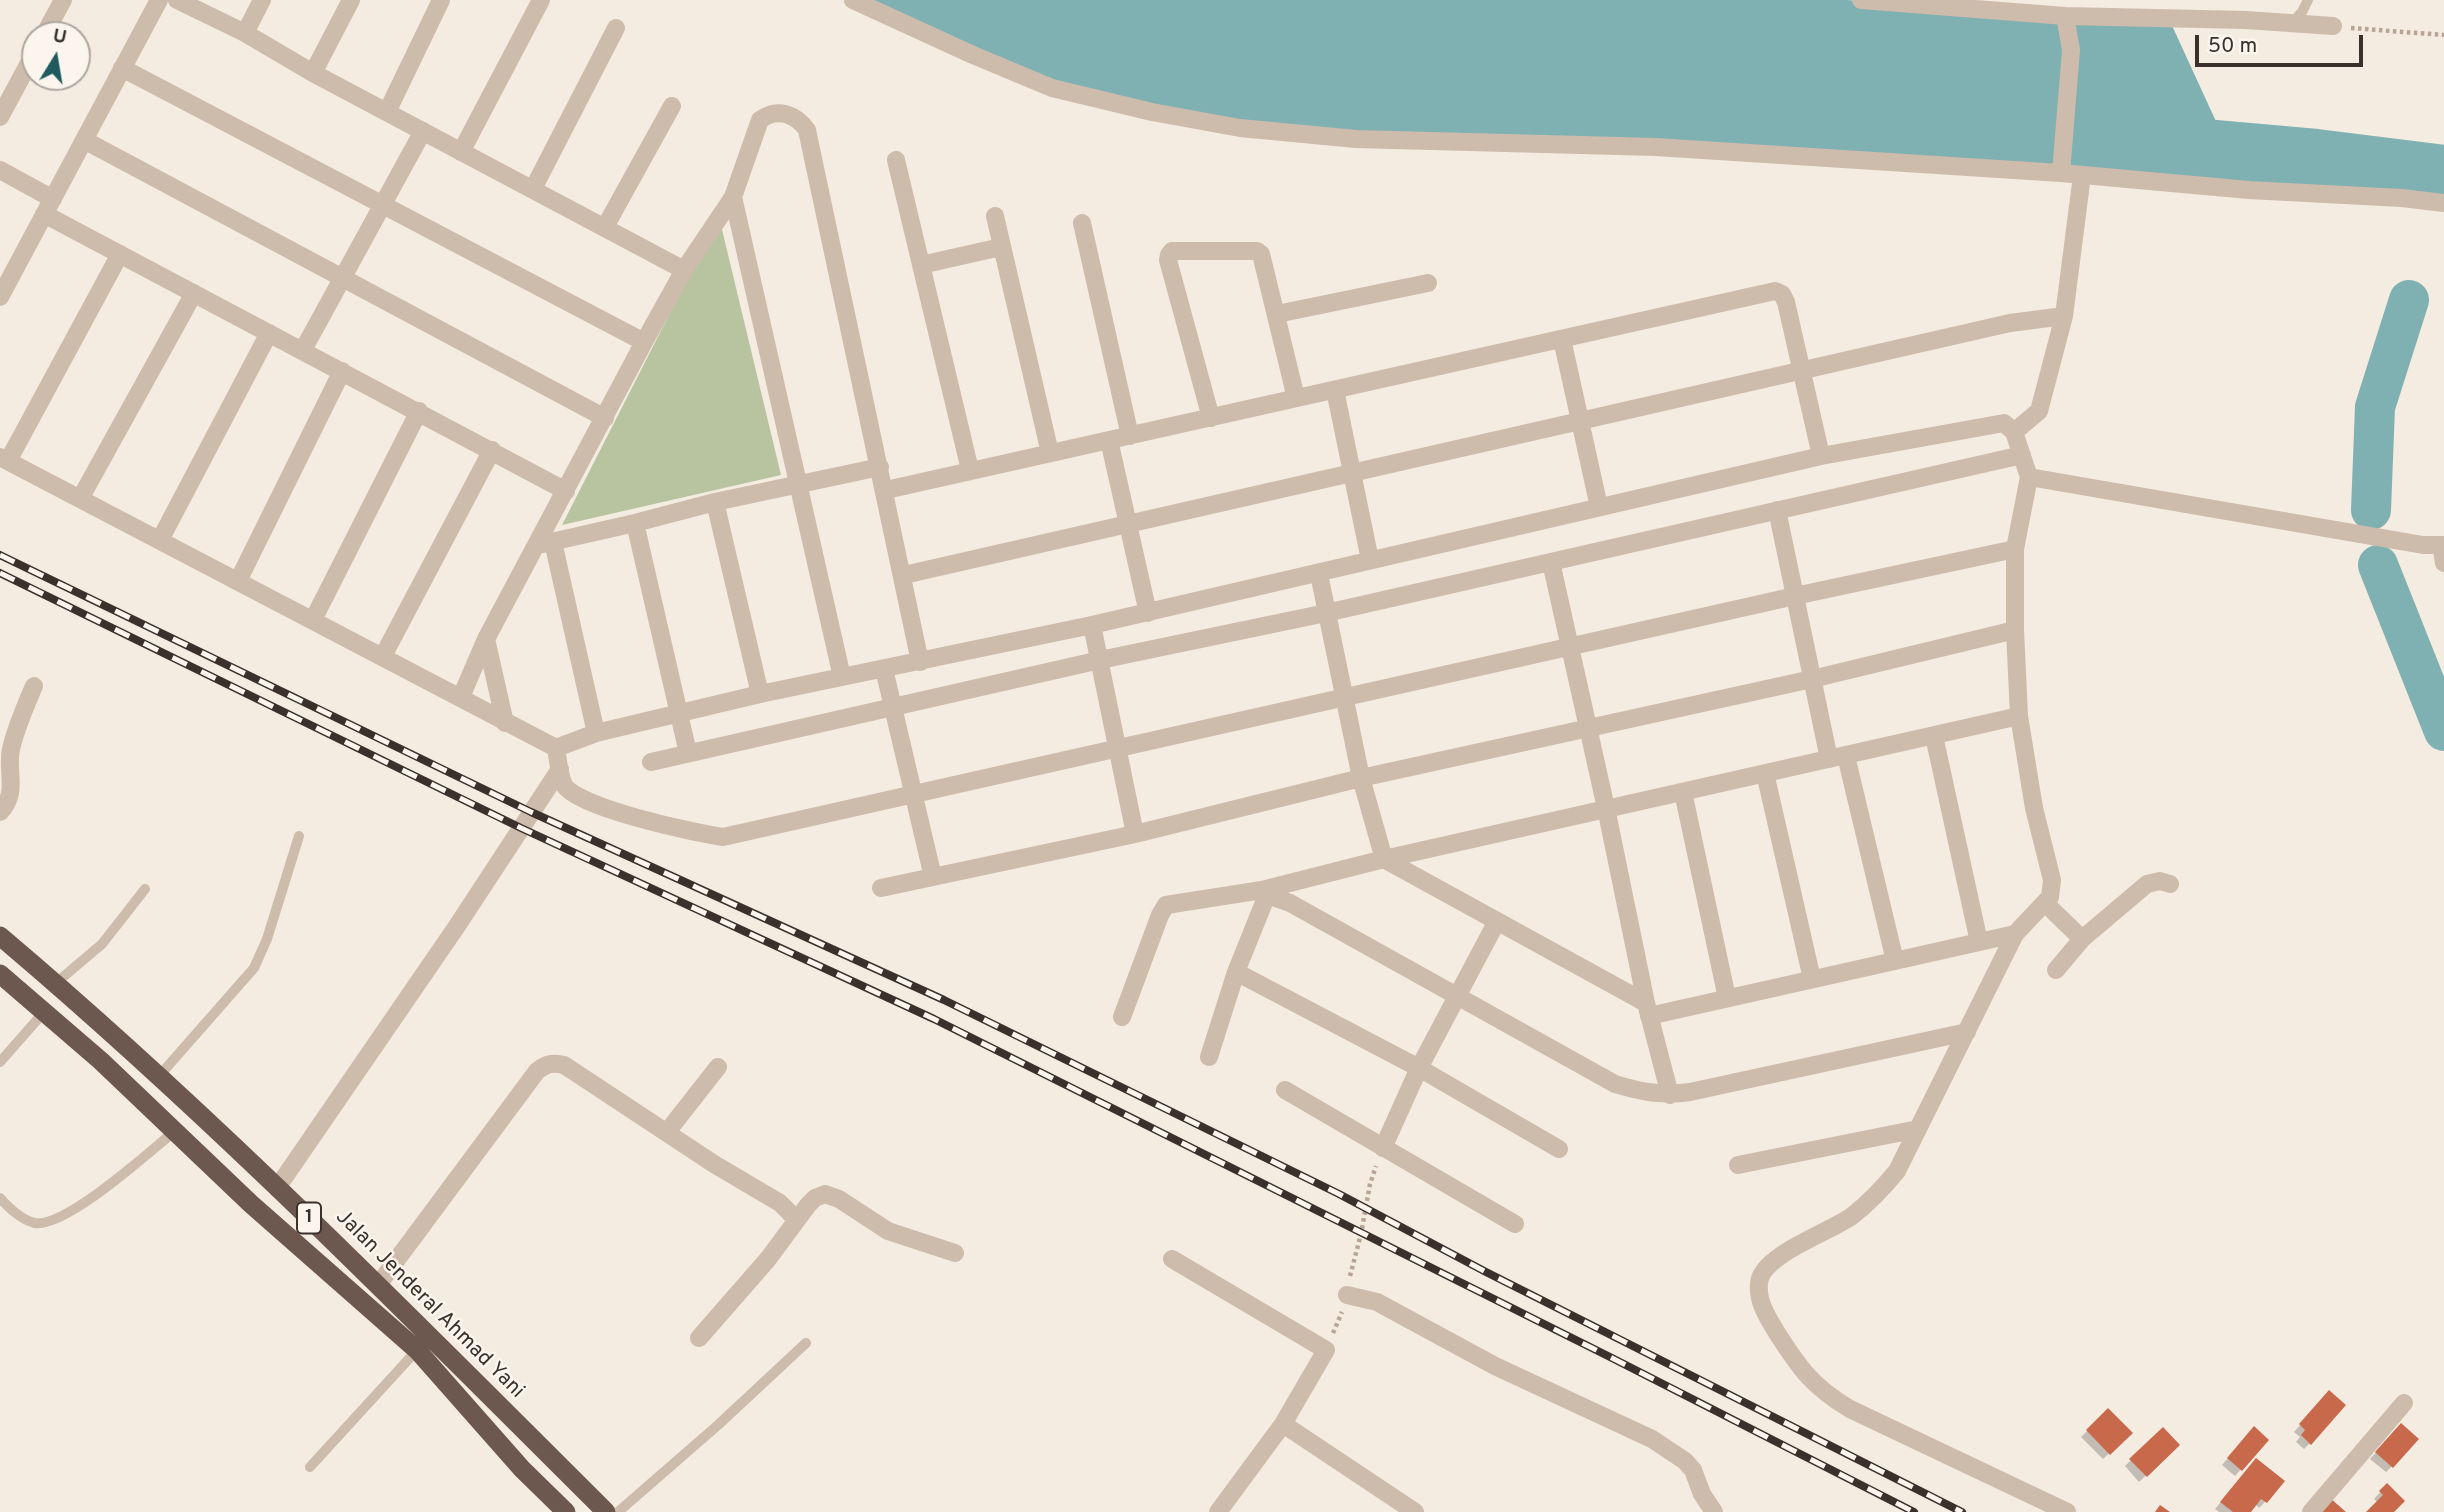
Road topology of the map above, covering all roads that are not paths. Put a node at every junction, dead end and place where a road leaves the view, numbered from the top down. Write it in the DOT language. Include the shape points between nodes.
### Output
graph roads {
  1 [pos="63,0"];
  2 [pos="159,0"];
  3 [pos="177,0"];
  4 [pos="262,0"];
  5 [pos="351,0"];
  6 [pos="441,0"];
  7 [pos="541,0"];
  8 [pos="853,0"];
  9 [pos="1861,0"];
  10 [pos="2308,0"];
  11 [pos="2066,16"];
  12 [pos="52,21"];
  13 [pos="2290,24"];
  14 [pos="2333,26"];
  15 [pos="616,27"];
  16 [pos="245,33"];
  17 [pos="122,68"];
  18 [pos="313,73"];
  19 [pos="21,78"];
  20 [pos="672,106"];
  21 [pos="387,112"];
  22 [pos="0,117"];
  23 [pos="423,131"];
  24 [pos="83,140"];
  25 [pos="461,152"];
  26 [pos="896,160"];
  27 [pos="0,170"];
  28 [pos="2061,173"];
  29 [pos="2082,175"];
  30 [pos="533,189"];
  31 [pos="733,197"];
  32 [pos="2444,202"];
  33 [pos="382,205"];
  34 [pos="48,206"];
  35 [pos="995,216"];
  36 [pos="1082,223"];
  37 [pos="605,227"];
  38 [pos="1002,247"];
  39 [pos="120,254"];
  40 [pos="921,265"];
  41 [pos="7,269"];
  42 [pos="684,270"];
  43 [pos="342,278"];
  44 [pos="1428,283"];
  45 [pos="194,292"];
  46 [pos="0,297"];
  47 [pos="1278,314"];
  48 [pos="2064,316"];
  49 [pos="270,332"];
  50 [pos="1562,339"];
  51 [pos="644,342"];
  52 [pos="303,350"];
  53 [pos="342,371"];
  54 [pos="1803,371"];
  55 [pos="1335,390"];
  56 [pos="1296,398"];
  57 [pos="419,411"];
  58 [pos="605,418"];
  59 [pos="1211,418"];
  60 [pos="1581,421"];
  61 [pos="2014,432"];
  62 [pos="1130,436"];
  63 [pos="1109,440"];
  64 [pos="492,450"];
  65 [pos="1050,453"];
  66 [pos="2022,455"];
  67 [pos="1821,456"];
  68 [pos="4,459"];
  69 [pos="880,467"];
  70 [pos="970,470"];
  71 [pos="1353,473"];
  72 [pos="2029,477"];
  73 [pos="797,484"];
  74 [pos="566,491"];
  75 [pos="886,491"];
  76 [pos="80,499"];
  77 [pos="715,502"];
  78 [pos="1599,507"];
  79 [pos="1777,510"];
  80 [pos="635,523"];
  81 [pos="1129,524"];
  82 [pos="160,540"];
  83 [pos="546,543"];
  84 [pos="2015,549"];
  85 [pos="2438,550"];
  86 [pos="1370,560"];
  87 [pos="1551,562"];
  88 [pos="1319,573"];
  89 [pos="904,575"];
  90 [pos="239,582"];
  91 [pos="1795,596"];
  92 [pos="1149,612"];
  93 [pos="1326,613"];
  94 [pos="313,620"];
  95 [pos="1092,625"];
  96 [pos="2015,630"];
  97 [pos="486,639"];
  98 [pos="1569,646"];
  99 [pos="383,656"];
  100 [pos="1100,660"];
  101 [pos="920,662"];
  102 [pos="884,668"];
  103 [pos="842,677"];
  104 [pos="1812,679"];
  105 [pos="34,686"];
  106 [pos="760,694"];
  107 [pos="461,697"];
  108 [pos="1343,697"];
  109 [pos="895,708"];
  110 [pos="678,713"];
  111 [pos="2019,716"];
  112 [pos="505,723"];
  113 [pos="1588,728"];
  114 [pos="596,733"];
  115 [pos="1934,736"];
  116 [pos="556,748"];
  117 [pos="1118,749"];
  118 [pos="688,753"];
  119 [pos="1838,758"];
  120 [pos="651,762"];
  121 [pos="560,769"];
  122 [pos="1765,774"];
  123 [pos="1361,778"];
  124 [pos="1683,792"];
  125 [pos="915,793"];
  126 [pos="1606,808"];
  127 [pos="0,812"];
  128 [pos="1135,834"];
  129 [pos="299,836"];
  130 [pos="1384,859"];
  131 [pos="933,877"];
  132 [pos="2170,884"];
  133 [pos="881,888"];
  134 [pos="145,889"];
  135 [pos="1264,892"];
  136 [pos="2045,903"];
  137 [pos="1496,923"];
  138 [pos="2015,934"];
  139 [pos="0,936"];
  140 [pos="2082,939"];
  141 [pos="1979,942"];
  142 [pos="1895,961"];
  143 [pos="2056,970"];
  144 [pos="1237,972"];
  145 [pos="0,974"];
  146 [pos="1812,979"];
  147 [pos="56,983"];
  148 [pos="1457,995"];
  149 [pos="1727,998"];
  150 [pos="1647,1009"];
  151 [pos="44,1012"];
  152 [pos="1122,1017"];
  153 [pos="1967,1032"];
  154 [pos="1209,1057"];
  155 [pos="0,1062"];
  156 [pos="718,1067"];
  157 [pos="1419,1068"];
  158 [pos="160,1075"];
  159 [pos="1285,1090"];
  160 [pos="1670,1095"];
  161 [pos="1918,1129"];
  162 [pos="175,1130"];
  163 [pos="667,1132"];
  164 [pos="1382,1148"];
  165 [pos="1559,1149"];
  166 [pos="1738,1164"];
  167 [pos="277,1188"];
  168 [pos="0,1198"];
  169 [pos="797,1220"];
  170 [pos="1515,1224"];
  171 [pos="955,1253"];
  172 [pos="1172,1259"];
  173 [pos="378,1285"];
  174 [pos="1347,1295"];
  175 [pos="699,1338"];
  176 [pos="806,1343"];
  177 [pos="417,1350"];
  178 [pos="2404,1403"];
  179 [pos="1283,1424"];
  180 [pos="310,1467"];
  181 [pos="566,1512"];
  182 [pos="606,1512"];
  183 [pos="618,1512"];
  184 [pos="1218,1512"];
  185 [pos="1415,1512"];
  186 [pos="1714,1512"];
  187 [pos="2067,1512"];
  188 [pos="2311,1512"];
  1 -- 12 [label="street"];
  2 -- 17 [label="street"];
  3 -- 16 [label="street"];
  4 -- 16 [label="street"];
  5 -- 18 [label="street"];
  6 -- 21 [label="street"];
  7 -- 25 [label="street"];
  8 -- 28 [label="street" via="1052,88 1240,128 1356,139 1656,147"];
  9 -- 11 [label="street"];
  10 -- 13 [label="lane"];
  11 -- 13 [label="street"];
  11 -- 28 [label="street" via="2071,50"];
  13 -- 14 [label="street"];
  15 -- 30 [label="street"];
  16 -- 18 [label="street"];
  17 -- 24 [label="street"];
  17 -- 33 [label="street"];
  18 -- 21 [label="street"];
  19 -- 22 [label="street"];
  20 -- 37 [label="street"];
  21 -- 23 [label="street"];
  23 -- 25 [label="street"];
  23 -- 33 [label="street"];
  24 -- 34 [label="street"];
  24 -- 43 [label="street"];
  25 -- 30 [label="street"];
  26 -- 40 [label="street"];
  27 -- 34 [label="street"];
  28 -- 29 [label="street"];
  29 -- 32 [label="street"];
  29 -- 48 [label="street"];
  30 -- 37 [label="street"];
  31 -- 42 [label="street"];
  31 -- 69 [label="street" via="760,120 774,113 802,122"];
  31 -- 73 [label="street"];
  33 -- 43 [label="street"];
  33 -- 51 [label="street"];
  34 -- 39 [label="street"];
  34 -- 41 [label="street"];
  35 -- 38 [label="street"];
  36 -- 62 [label="street"];
  37 -- 42 [label="street"];
  38 -- 40 [label="street"];
  38 -- 65 [label="street"];
  39 -- 45 [label="street"];
  39 -- 68 [label="street"];
  40 -- 70 [label="street"];
  41 -- 46 [label="street"];
  42 -- 51 [label="street"];
  43 -- 52 [label="street"];
  43 -- 58 [label="street"];
  44 -- 47 [label="street"];
  45 -- 49 [label="street"];
  45 -- 76 [label="street"];
  47 -- 56 [label="street"];
  47 -- 59 [label="street" via="1264,259 1257,251 1172,251 1168,255"];
  48 -- 54 [label="street" via="2010,323"];
  48 -- 61 [label="street" via="2039,411"];
  49 -- 52 [label="street"];
  49 -- 82 [label="street"];
  50 -- 54 [label="street" via="1775,291 1786,302"];
  50 -- 55 [label="street"];
  50 -- 60 [label="street"];
  51 -- 58 [label="street"];
  52 -- 53 [label="street"];
  53 -- 57 [label="street"];
  53 -- 90 [label="street"];
  54 -- 60 [label="street"];
  54 -- 67 [label="street"];
  55 -- 56 [label="street"];
  55 -- 71 [label="street"];
  56 -- 59 [label="street"];
  57 -- 64 [label="street"];
  57 -- 94 [label="street"];
  58 -- 74 [label="street"];
  59 -- 62 [label="street"];
  60 -- 71 [label="street"];
  60 -- 78 [label="street"];
  61 -- 66 [label="street"];
  61 -- 67 [label="street" via="1998,422"];
  62 -- 63 [label="street"];
  63 -- 65 [label="street"];
  63 -- 81 [label="street"];
  64 -- 74 [label="street"];
  64 -- 99 [label="street"];
  65 -- 70 [label="street"];
  66 -- 72 [label="street"];
  66 -- 79 [label="street"];
  67 -- 78 [label="street"];
  68 -- 76 [label="street"];
  69 -- 73 [label="street"];
  69 -- 75 [label="street"];
  70 -- 75 [label="street"];
  71 -- 81 [label="street"];
  71 -- 86 [label="street"];
  72 -- 84 [label="street"];
  72 -- 85 [label="street"];
  73 -- 77 [label="street"];
  73 -- 103 [label="street"];
  74 -- 83 [label="street"];
  75 -- 89 [label="street"];
  76 -- 82 [label="street"];
  77 -- 80 [label="street"];
  77 -- 106 [label="street"];
  78 -- 86 [label="street"];
  79 -- 87 [label="street"];
  79 -- 91 [label="street"];
  80 -- 83 [label="street"];
  80 -- 110 [label="street"];
  81 -- 89 [label="street"];
  81 -- 92 [label="street"];
  82 -- 90 [label="street"];
  83 -- 97 [label="street"];
  83 -- 114 [label="street"];
  84 -- 91 [label="street"];
  84 -- 96 [label="street"];
  86 -- 88 [label="street"];
  87 -- 93 [label="street"];
  87 -- 98 [label="street"];
  88 -- 92 [label="street"];
  88 -- 93 [label="street"];
  89 -- 101 [label="street"];
  90 -- 94 [label="street"];
  91 -- 98 [label="street"];
  91 -- 104 [label="street"];
  92 -- 95 [label="street"];
  93 -- 100 [label="street"];
  93 -- 108 [label="street"];
  94 -- 99 [label="street"];
  95 -- 100 [label="street"];
  95 -- 101 [label="street"];
  96 -- 104 [label="street"];
  96 -- 111 [label="street"];
  97 -- 107 [label="street"];
  97 -- 112 [label="street"];
  98 -- 108 [label="street"];
  98 -- 113 [label="street"];
  99 -- 107 [label="street"];
  100 -- 109 [label="street"];
  100 -- 117 [label="street"];
  101 -- 102 [label="street"];
  102 -- 103 [label="street"];
  102 -- 109 [label="street"];
  103 -- 106 [label="street"];
  104 -- 113 [label="street"];
  104 -- 119 [label="street"];
  105 -- 127 [label="street" via="10,754 11,794"];
  106 -- 110 [label="street"];
  107 -- 112 [label="street"];
  108 -- 117 [label="street"];
  108 -- 123 [label="street"];
  109 -- 118 [label="street"];
  109 -- 125 [label="street"];
  110 -- 114 [label="street"];
  110 -- 118 [label="street"];
  111 -- 115 [label="street"];
  111 -- 136 [label="street" via="2052,880"];
  112 -- 116 [label="street"];
  113 -- 123 [label="street"];
  113 -- 126 [label="street"];
  114 -- 116 [label="street"];
  115 -- 119 [label="street"];
  115 -- 141 [label="street"];
  116 -- 121 [label="street"];
  117 -- 125 [label="street"];
  117 -- 128 [label="street"];
  118 -- 120 [label="street"];
  119 -- 122 [label="street"];
  119 -- 142 [label="street"];
  121 -- 125 [label="street" via="564,785 580,797 671,826 723,836"];
  121 -- 167 [label="street"];
  122 -- 124 [label="street"];
  122 -- 146 [label="street"];
  123 -- 128 [label="street"];
  123 -- 130 [label="street"];
  124 -- 126 [label="street"];
  124 -- 149 [label="street"];
  125 -- 131 [label="street"];
  126 -- 130 [label="street"];
  126 -- 150 [label="street"];
  128 -- 131 [label="street"];
  129 -- 158 [label="lane" via="254,968"];
  130 -- 135 [label="street"];
  130 -- 137 [label="street"];
  131 -- 133 [label="street"];
  132 -- 140 [label="street" via="2147,884"];
  134 -- 147 [label="lane" via="102,944"];
  135 -- 144 [label="street"];
  135 -- 148 [label="street"];
  135 -- 152 [label="street" via="1167,905"];
  136 -- 138 [label="street"];
  136 -- 140 [label="street"];
  137 -- 148 [label="street"];
  137 -- 150 [label="street"];
  138 -- 141 [label="street"];
  138 -- 153 [label="street"];
  139 -- 147 [label="highway, Jalan Jenderal Ahmad Yani / 1"];
  140 -- 143 [label="street"];
  141 -- 142 [label="street"];
  142 -- 146 [label="street"];
  144 -- 154 [label="street"];
  144 -- 157 [label="street"];
  145 -- 151 [label="highway, Jalan Jenderal Ahmad Yani / 1"];
  146 -- 149 [label="street"];
  147 -- 158 [label="highway, Jalan Jenderal Ahmad Yani / 1"];
  148 -- 157 [label="street"];
  148 -- 160 [label="street" via="1615,1084"];
  149 -- 150 [label="street"];
  150 -- 160 [label="street"];
  151 -- 155 [label="lane"];
  151 -- 162 [label="highway, Jalan Jenderal Ahmad Yani / 1"];
  153 -- 160 [label="street"];
  153 -- 161 [label="street"];
  156 -- 163 [label="street"];
  157 -- 164 [label="street"];
  157 -- 165 [label="street"];
  158 -- 167 [label="highway, Jalan Jenderal Ahmad Yani / 1"];
  159 -- 164 [label="street"];
  161 -- 166 [label="street"];
  161 -- 187 [label="street" via="1897,1171 1878,1194 1849,1218 1776,1258 1765,1269 1759,1282 1762,1307 1806,1375 1828,1396"];
  162 -- 168 [label="lane" via="94,1197 54,1220 36,1223 12,1211"];
  162 -- 177 [label="highway, Jalan Jenderal Ahmad Yani / 1" via="251,1204"];
  163 -- 169 [label="street" via="780,1203"];
  163 -- 173 [label="street" via="564,1065 545,1065"];
  164 -- 170 [label="street"];
  167 -- 173 [label="highway, Jalan Jenderal Ahmad Yani / 1"];
  169 -- 171 [label="street" via="815,1198 831,1194 888,1231"];
  169 -- 175 [label="street"];
  172 -- 179 [label="street" via="1326,1350"];
  173 -- 182 [label="highway, Jalan Jenderal Ahmad Yani / 1"];
  174 -- 186 [label="street" via="1377,1302 1495,1366 1653,1439 1693,1470"];
  176 -- 183 [label="lane"];
  177 -- 180 [label="lane"];
  177 -- 181 [label="highway, Jalan Jenderal Ahmad Yani / 1"];
  178 -- 188 [label="street"];
  179 -- 184 [label="street"];
  179 -- 185 [label="street"];
}
